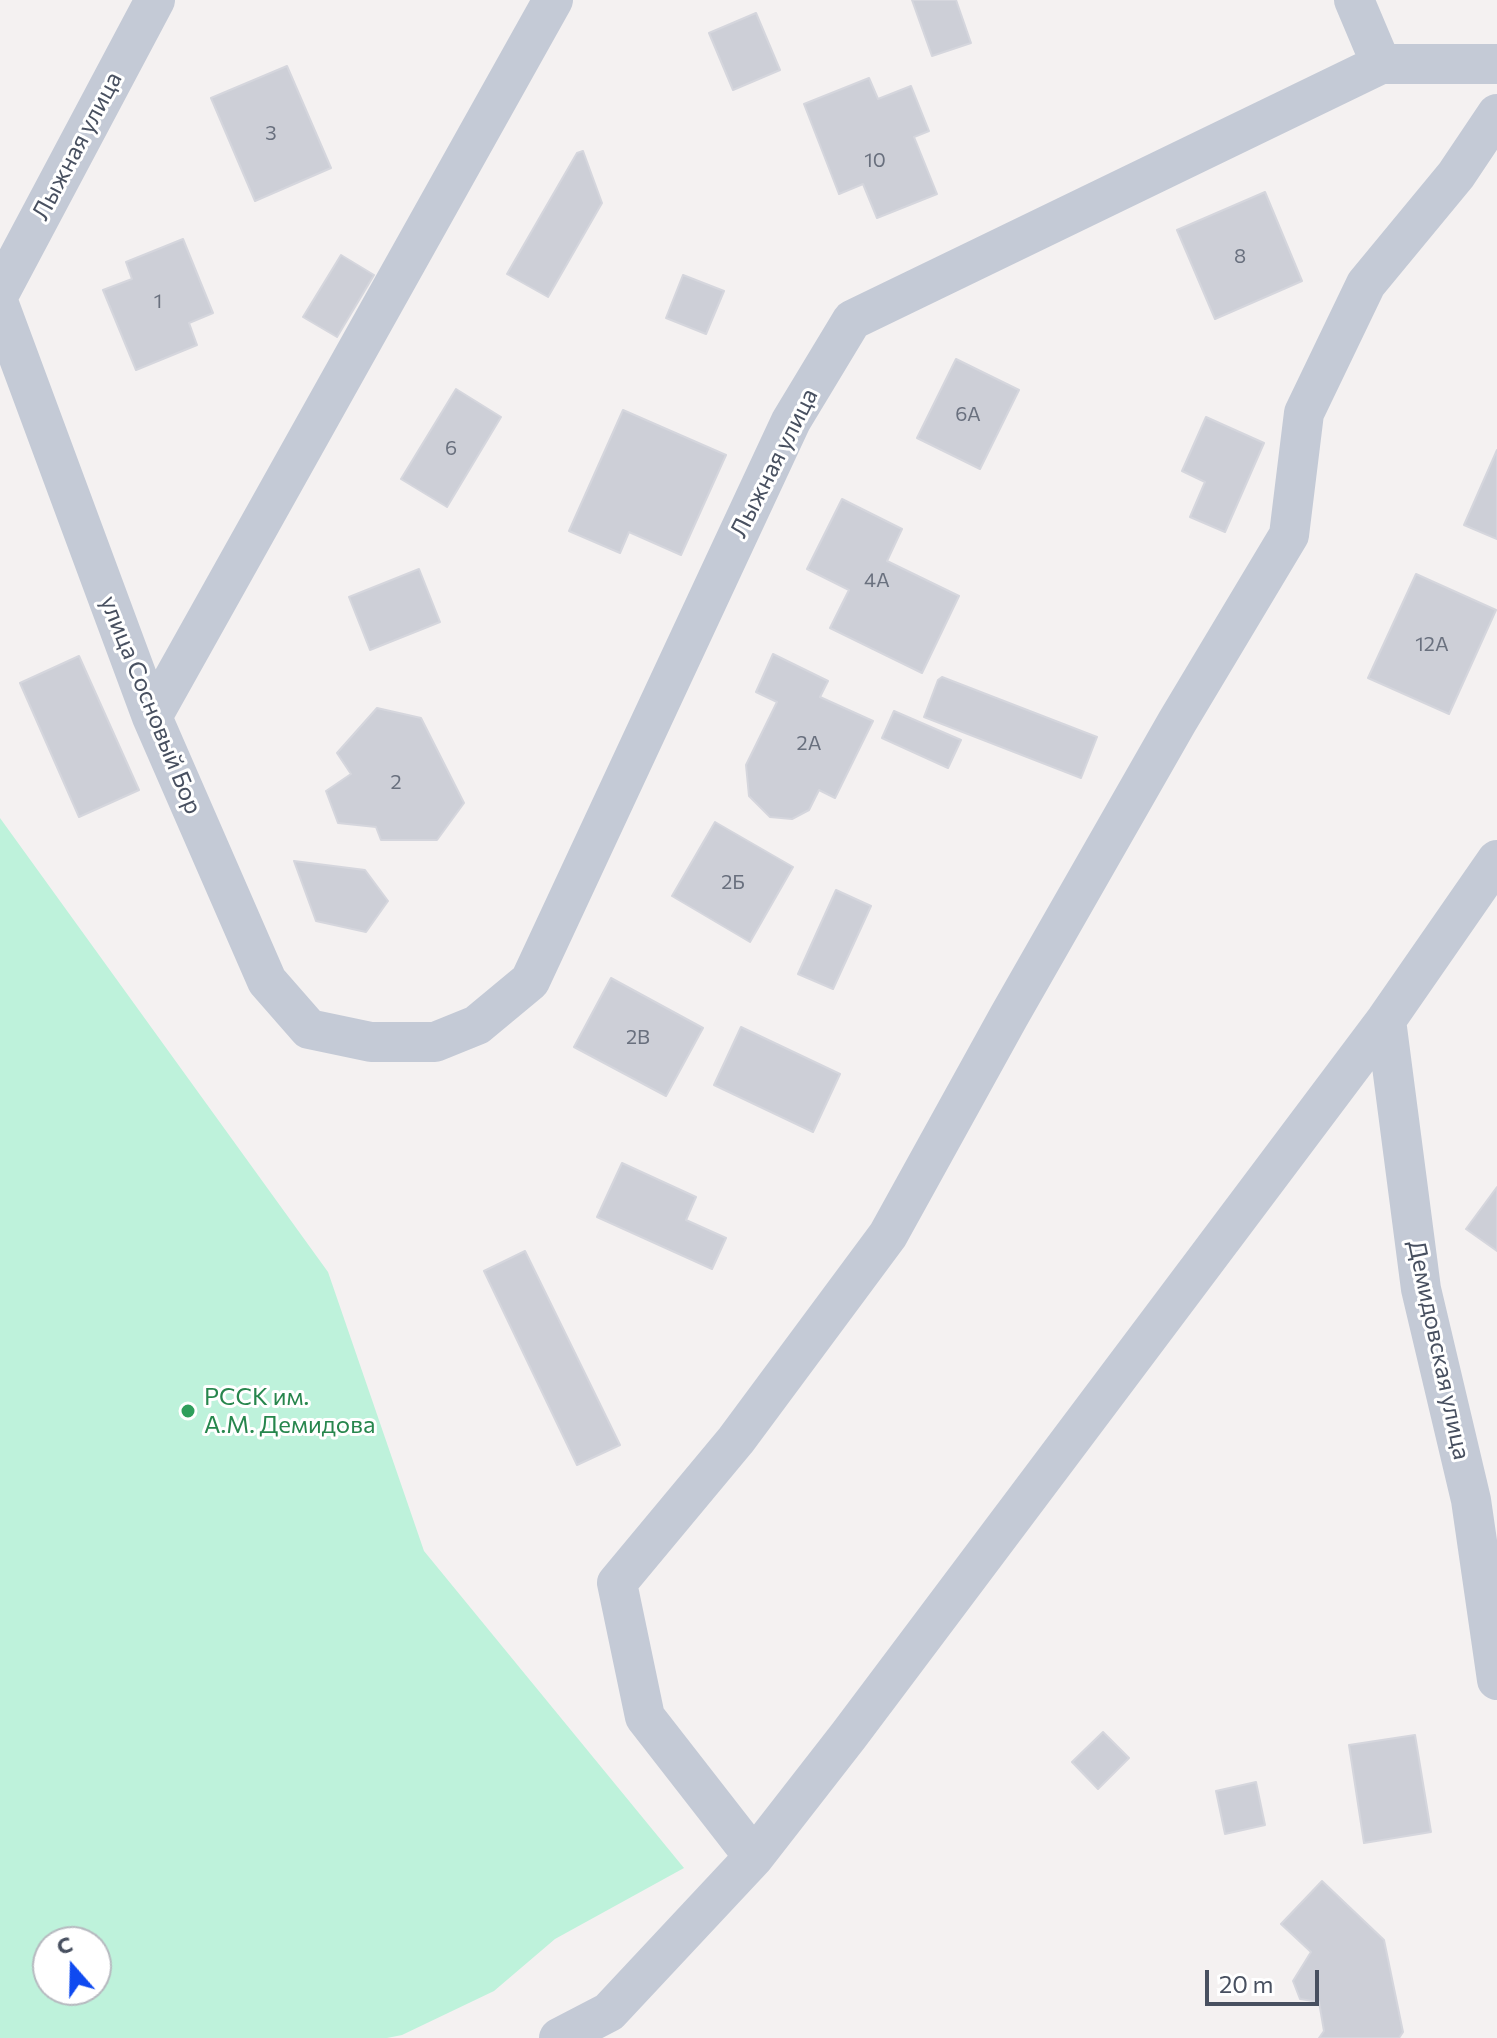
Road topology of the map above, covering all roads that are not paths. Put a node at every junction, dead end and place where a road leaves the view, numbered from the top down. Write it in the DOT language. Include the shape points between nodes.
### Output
graph roads {
  1 [pos="155,0"];
  2 [pos="553,0"];
  3 [pos="1354,0"];
  4 [pos="1381,64"];
  5 [pos="1497,64"];
  6 [pos="1497,114"];
  7 [pos="0,292"];
  8 [pos="0,307"];
  9 [pos="152,717"];
  10 [pos="1497,860"];
  11 [pos="1386,1020"];
  12 [pos="371,1042"];
  13 [pos="1484,1510"];
  14 [pos="1497,1680"];
  15 [pos="754,1857"];
  16 [pos="612,2025"];
  17 [pos="559,2038"];
  1 -- 7 [label="street, Лыжная улица"];
  2 -- 9 [label="street"];
  3 -- 4 [label="street"];
  4 -- 5 [label="street, Лыжная улица"];
  4 -- 12 [label="street, Лыжная улица" via="852,320 791,421 530,981 477,1025 435,1042"];
  6 -- 15 [label="street" via="1456,175 1366,284 1304,413 1289,535 1177,722 888,1235 736,1440 617,1583 645,1717"];
  8 -- 9 [label="street, улица Сосновый Бор"];
  9 -- 12 [label="street, улица Сосновый Бор" via="267,981 309,1029"];
  10 -- 11 [label="street"];
  11 -- 13 [label="street, Демидовская улица" via="1421,1289"];
  11 -- 15 [label="street"];
  13 -- 14 [label="street, Демидовская улица"];
  15 -- 16 [label="street"];
  16 -- 17 [label="street"];
}
